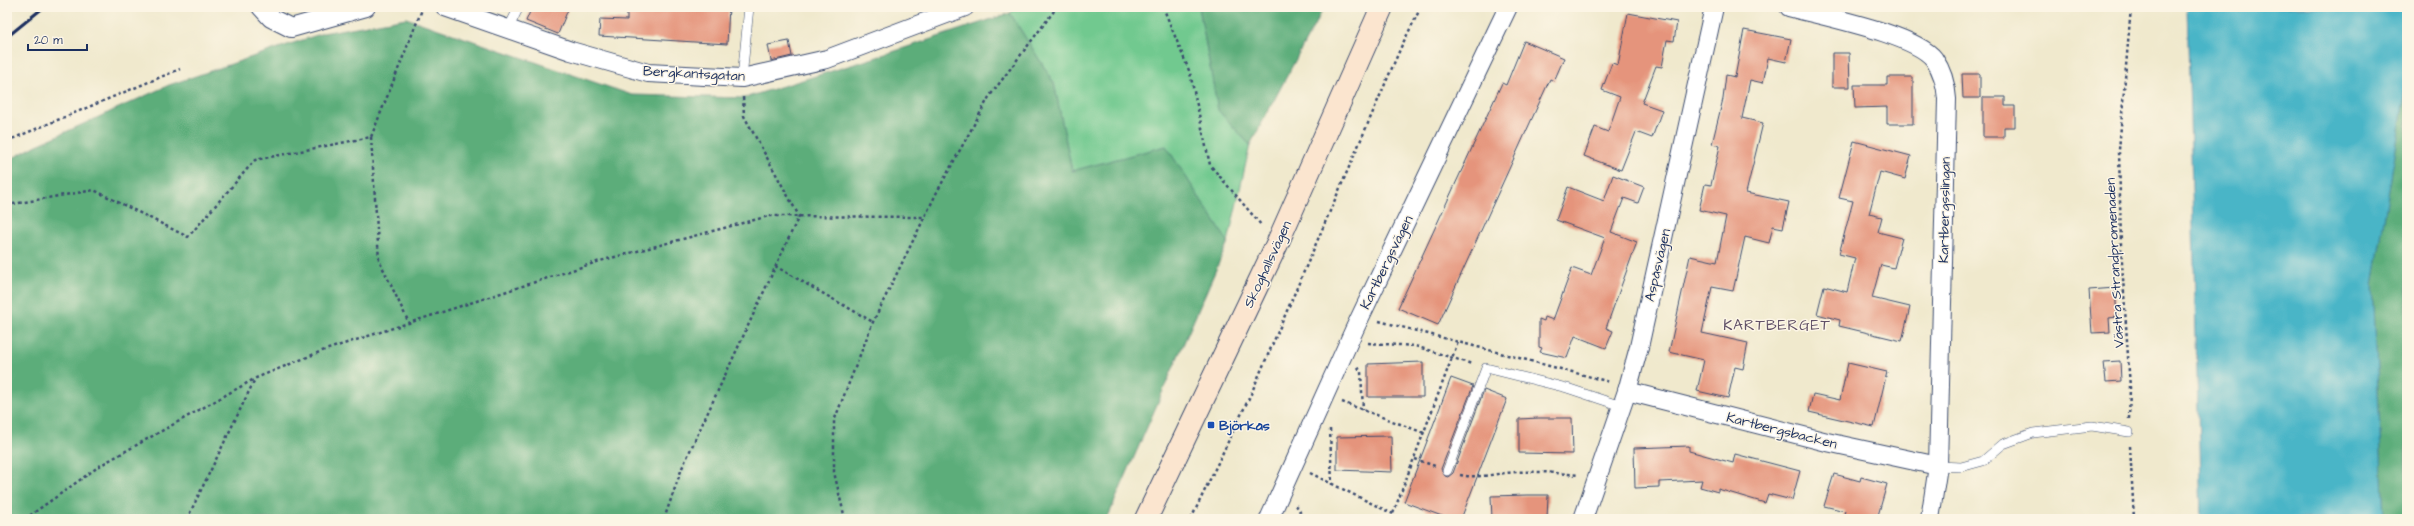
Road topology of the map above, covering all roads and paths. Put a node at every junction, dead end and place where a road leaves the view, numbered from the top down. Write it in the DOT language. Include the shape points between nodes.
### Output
graph roads {
  1 [pos="261,7"];
  2 [pos="366,7"];
  3 [pos="423,7"];
  4 [pos="445,7"];
  5 [pos="519,7"];
  6 [pos="749,7"];
  7 [pos="965,7"];
  8 [pos="1057,7"];
  9 [pos="1163,7"];
  10 [pos="1382,7"];
  11 [pos="1420,7"];
  12 [pos="1508,7"];
  13 [pos="1714,7"];
  14 [pos="1789,7"];
  15 [pos="2132,7"];
  16 [pos="335,12"];
  17 [pos="508,29"];
  18 [pos="180,69"];
  19 [pos="742,78"];
  20 [pos="371,137"];
  21 [pos="7,141"];
  22 [pos="7,205"];
  23 [pos="799,216"];
  24 [pos="925,217"];
  25 [pos="1277,244"];
  26 [pos="775,266"];
  27 [pos="2407,309"];
  28 [pos="1361,316"];
  29 [pos="874,322"];
  30 [pos="409,323"];
  31 [pos="2407,332"];
  32 [pos="1351,338"];
  33 [pos="1458,342"];
  34 [pos="1452,358"];
  35 [pos="1341,360"];
  36 [pos="1486,368"];
  37 [pos="256,378"];
  38 [pos="1625,394"];
  39 [pos="1325,395"];
  40 [pos="1363,410"];
  41 [pos="1314,419"];
  42 [pos="2129,432"];
  43 [pos="1424,433"];
  44 [pos="1415,459"];
  45 [pos="1294,463"];
  46 [pos="1938,466"];
  47 [pos="1448,471"];
  48 [pos="1596,479"];
  49 [pos="1332,485"];
  50 [pos="1393,514"];
  51 [pos="25,519"];
  52 [pos="188,519"];
  53 [pos="664,519"];
  54 [pos="845,519"];
  55 [pos="1146,519"];
  56 [pos="1191,519"];
  57 [pos="1270,519"];
  58 [pos="1391,519"];
  59 [pos="1583,519"];
  60 [pos="1930,519"];
  61 [pos="2134,519"];
  1 -- 16 [label="street" via="271,18 291,28"];
  2 -- 16 [label="street"];
  3 -- 20 [label="path"];
  4 -- 17 [label="street, Bergkantsgatan"];
  5 -- 17 [label="lane"];
  6 -- 19 [label="lane"];
  7 -- 19 [label="street, Bergkantsgatan" via="827,59"];
  8 -- 24 [label="path" via="989,97"];
  9 -- 25 [label="path" via="1190,73 1210,165"];
  10 -- 25 [label="main road, Skoghallsvägen"];
  11 -- 56 [label="path" via="1251,394"];
  12 -- 28 [label="street, Kartbergsvägen"];
  13 -- 38 [label="street, Aspåsvägen" via="1639,348"];
  14 -- 46 [label="street, Kartbergsslingan" via="1895,37 1921,48 1933,58 1942,73 1947,99"];
  15 -- 42 [label="path, Västra Strandpromenaden" via="2118,150 2130,388"];
  17 -- 19 [label="street, Bergkantsgatan" via="571,51 648,73"];
  18 -- 21 [label="path"];
  19 -- 23 [label="path" via="744,116"];
  20 -- 22 [label="path" via="255,160 188,237 94,190"];
  20 -- 30 [label="path" via="379,260"];
  23 -- 24 [label="path"];
  23 -- 26 [label="path"];
  23 -- 30 [label="path" via="768,216 600,261"];
  24 -- 29 [label="path"];
  25 -- 55 [label="main road, Skoghallsvägen"];
  26 -- 29 [label="path"];
  26 -- 53 [label="path" via="682,468"];
  27 -- 31 [label="path"];
  28 -- 32 [label="street, Kartbergsvägen"];
  28 -- 33 [label="path"];
  29 -- 54 [label="path" via="834,421 834,472"];
  30 -- 37 [label="path" via="322,351"];
  32 -- 34 [label="path" via="1371,344 1416,346"];
  32 -- 35 [label="street, Kartbergsvägen"];
  33 -- 34 [label="path"];
  33 -- 38 [label="path"];
  34 -- 36 [label="path"];
  34 -- 43 [label="path"];
  35 -- 39 [label="street, Kartbergsvägen"];
  35 -- 40 [label="path" via="1356,366 1361,372"];
  36 -- 38 [label="lane" via="1567,388"];
  36 -- 47 [label="lane"];
  37 -- 51 [label="path" via="101,465"];
  37 -- 52 [label="path"];
  38 -- 46 [label="street, Kartbergsbacken"];
  38 -- 48 [label="street, Aspåsvägen"];
  39 -- 40 [label="path"];
  39 -- 41 [label="street, Kartbergsvägen"];
  40 -- 43 [label="path"];
  41 -- 45 [label="street, Kartbergsvägen"];
  41 -- 49 [label="path" via="1330,429 1332,434"];
  42 -- 46 [label="lane" via="2092,426 2033,433 2003,444 1983,461 1961,467"];
  42 -- 61 [label="path, Västra Strandpromenaden"];
  43 -- 44 [label="path"];
  44 -- 47 [label="path"];
  44 -- 50 [label="path"];
  45 -- 49 [label="path"];
  45 -- 57 [label="street, Kartbergsvägen"];
  46 -- 60 [label="street, Kartbergsslingan"];
  47 -- 48 [label="path" via="1471,478 1507,472 1537,472"];
  48 -- 59 [label="street, Aspåsvägen"];
  49 -- 50 [label="path"];
  50 -- 58 [label="path"];
}
